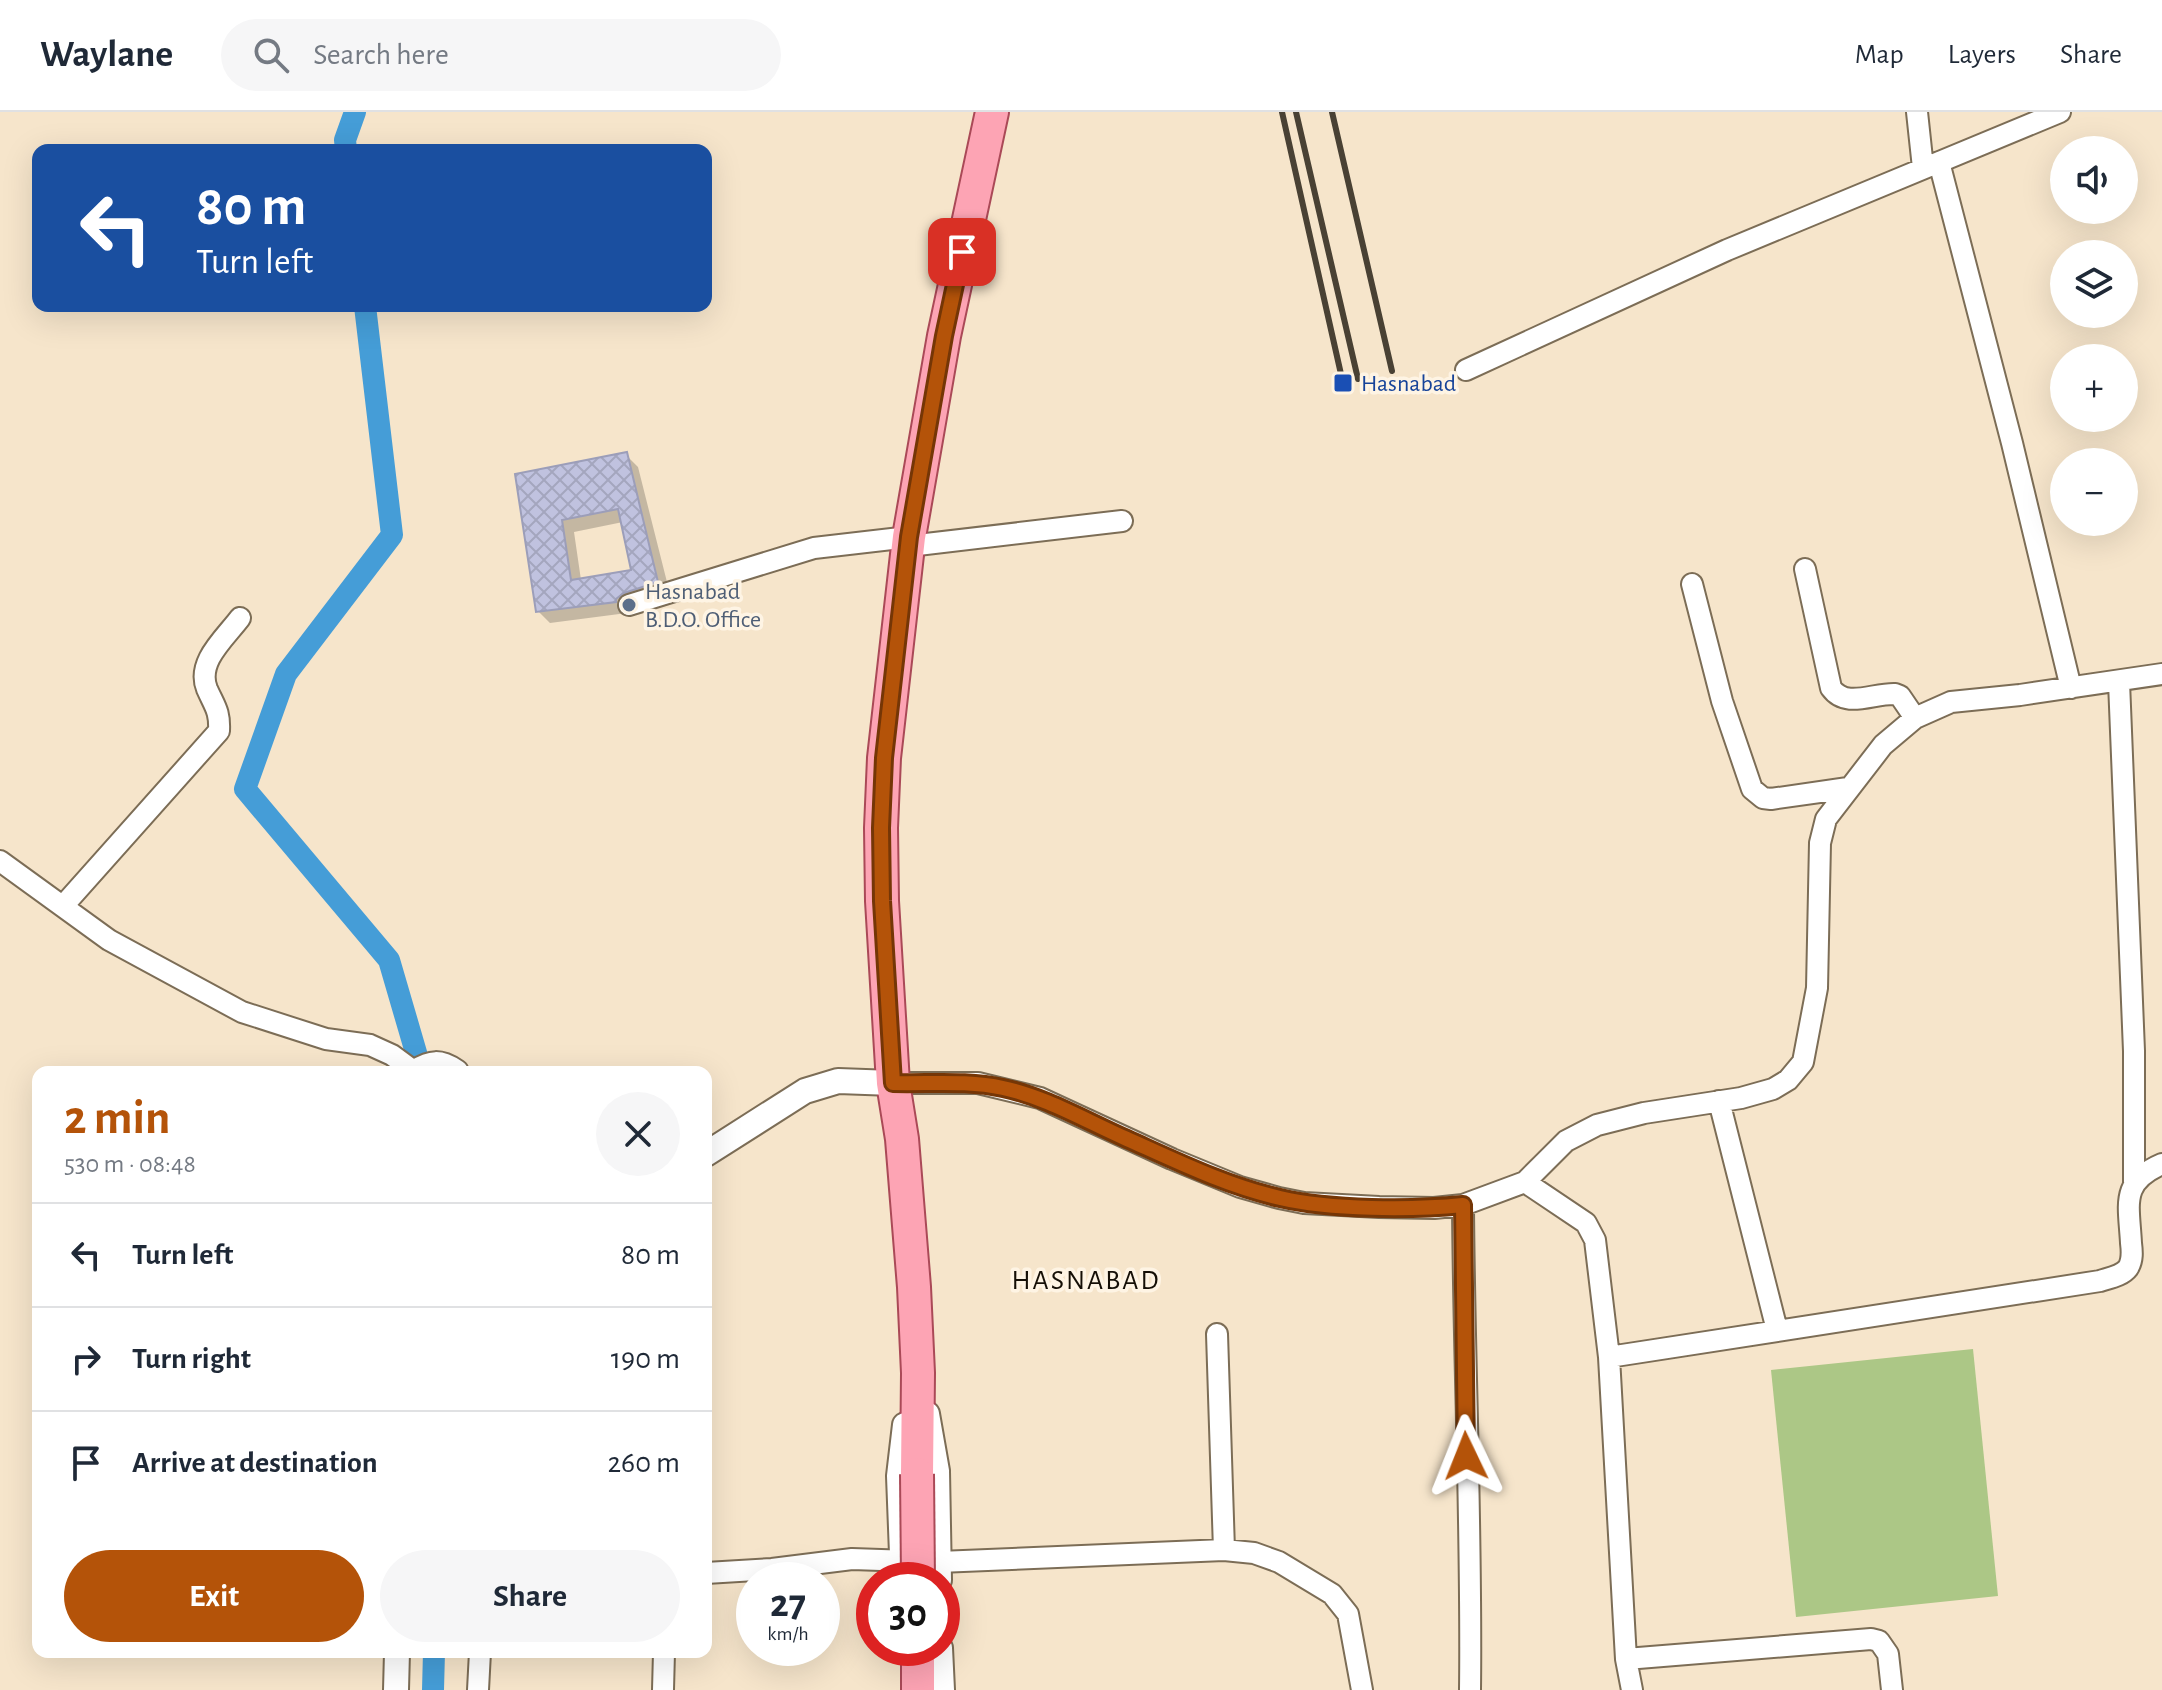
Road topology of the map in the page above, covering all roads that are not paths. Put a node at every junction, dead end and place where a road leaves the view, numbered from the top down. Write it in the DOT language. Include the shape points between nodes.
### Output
graph roads {
  1 [pos="992,112"];
  2 [pos="1917,112"];
  3 [pos="2060,112"];
  4 [pos="1931,165"];
  5 [pos="1466,370"];
  6 [pos="1122,521"];
  7 [pos="909,541"];
  8 [pos="1805,569"];
  9 [pos="1692,584"];
  10 [pos="629,605"];
  11 [pos="240,618"];
  12 [pos="2162,674"];
  13 [pos="2119,682"];
  14 [pos="2071,688"];
  15 [pos="1915,718"];
  16 [pos="1848,788"];
  17 [pos="0,861"];
  18 [pos="63,906"];
  19 [pos="407,1066"];
  20 [pos="427,1066"];
  21 [pos="447,1066"];
  22 [pos="893,1083"];
  23 [pos="1719,1101"];
  24 [pos="712,1150"];
  25 [pos="2162,1164"];
  26 [pos="1525,1182"];
  27 [pos="2134,1182"];
  28 [pos="1463,1205"];
  29 [pos="1777,1330"];
  30 [pos="1217,1334"];
  31 [pos="1609,1357"];
  32 [pos="918,1373"];
  33 [pos="1224,1550"];
  34 [pos="867,1562"];
  35 [pos="918,1562"];
  36 [pos="920,1562"];
  37 [pos="922,1562"];
  38 [pos="960,1570"];
  39 [pos="712,1573"];
  40 [pos="397,1658"];
  41 [pos="480,1658"];
  42 [pos="664,1658"];
  43 [pos="1626,1659"];
  44 [pos="905,1666"];
  45 [pos="918,1666"];
  46 [pos="941,1666"];
  47 [pos="396,1690"];
  48 [pos="478,1690"];
  49 [pos="663,1690"];
  50 [pos="906,1690"];
  51 [pos="918,1690"];
  52 [pos="942,1690"];
  53 [pos="1362,1690"];
  54 [pos="1470,1690"];
  55 [pos="1632,1690"];
  56 [pos="1892,1690"];
  1 -- 7 [label="main road" via="944,336"];
  2 -- 4 [label="street"];
  3 -- 4 [label="street"];
  4 -- 5 [label="street" via="1727,250"];
  4 -- 14 [label="street" via="2012,443"];
  6 -- 7 [label="street"];
  7 -- 10 [label="street" via="814,548"];
  7 -- 22 [label="main road" via="881,828"];
  8 -- 15 [label="street" via="1835,694 1848,699 1895,694"];
  9 -- 16 [label="street" via="1722,701 1752,789 1771,799"];
  11 -- 18 [label="street" via="204,670 205,686 220,713 219,731"];
  12 -- 13 [label="street"];
  13 -- 14 [label="street"];
  13 -- 27 [label="street"];
  14 -- 15 [label="street" via="1951,702"];
  15 -- 16 [label="street" via="1883,745"];
  16 -- 23 [label="street" via="1822,829 1817,988 1803,1062 1773,1089"];
  17 -- 18 [label="street"];
  18 -- 19 [label="street" via="109,940 242,1012 326,1039 370,1045"];
  20 -- 21 [label="street"];
  22 -- 24 [label="street" via="838,1081 813,1088"];
  22 -- 28 [label="street" via="978,1083 1040,1098 1172,1159 1279,1198 1379,1207"];
  22 -- 32 [label="main road" via="909,1213"];
  23 -- 26 [label="street" via="1588,1129 1566,1141"];
  23 -- 29 [label="street"];
  25 -- 27 [label="street"];
  26 -- 28 [label="street"];
  26 -- 31 [label="street" via="1586,1223 1595,1240"];
  27 -- 29 [label="street" via="2129,1197 2132,1258 2119,1275"];
  28 -- 54 [label="street"];
  29 -- 31 [label="street"];
  30 -- 33 [label="street"];
  31 -- 43 [label="street"];
  32 -- 35 [label="street" via="908,1401 899,1476"];
  32 -- 36 [label="main road, bridge"];
  32 -- 37 [label="street" via="937,1471"];
  33 -- 38 [label="street"];
  33 -- 53 [label="street" via="1279,1562 1332,1594 1348,1614"];
  34 -- 39 [label="street"];
  40 -- 47 [label="street"];
  41 -- 48 [label="street"];
  42 -- 49 [label="street"];
  43 -- 55 [label="street"];
  43 -- 56 [label="street" via="1871,1639 1888,1654"];
  44 -- 50 [label="street"];
  45 -- 51 [label="main road"];
  46 -- 52 [label="street"];
}
